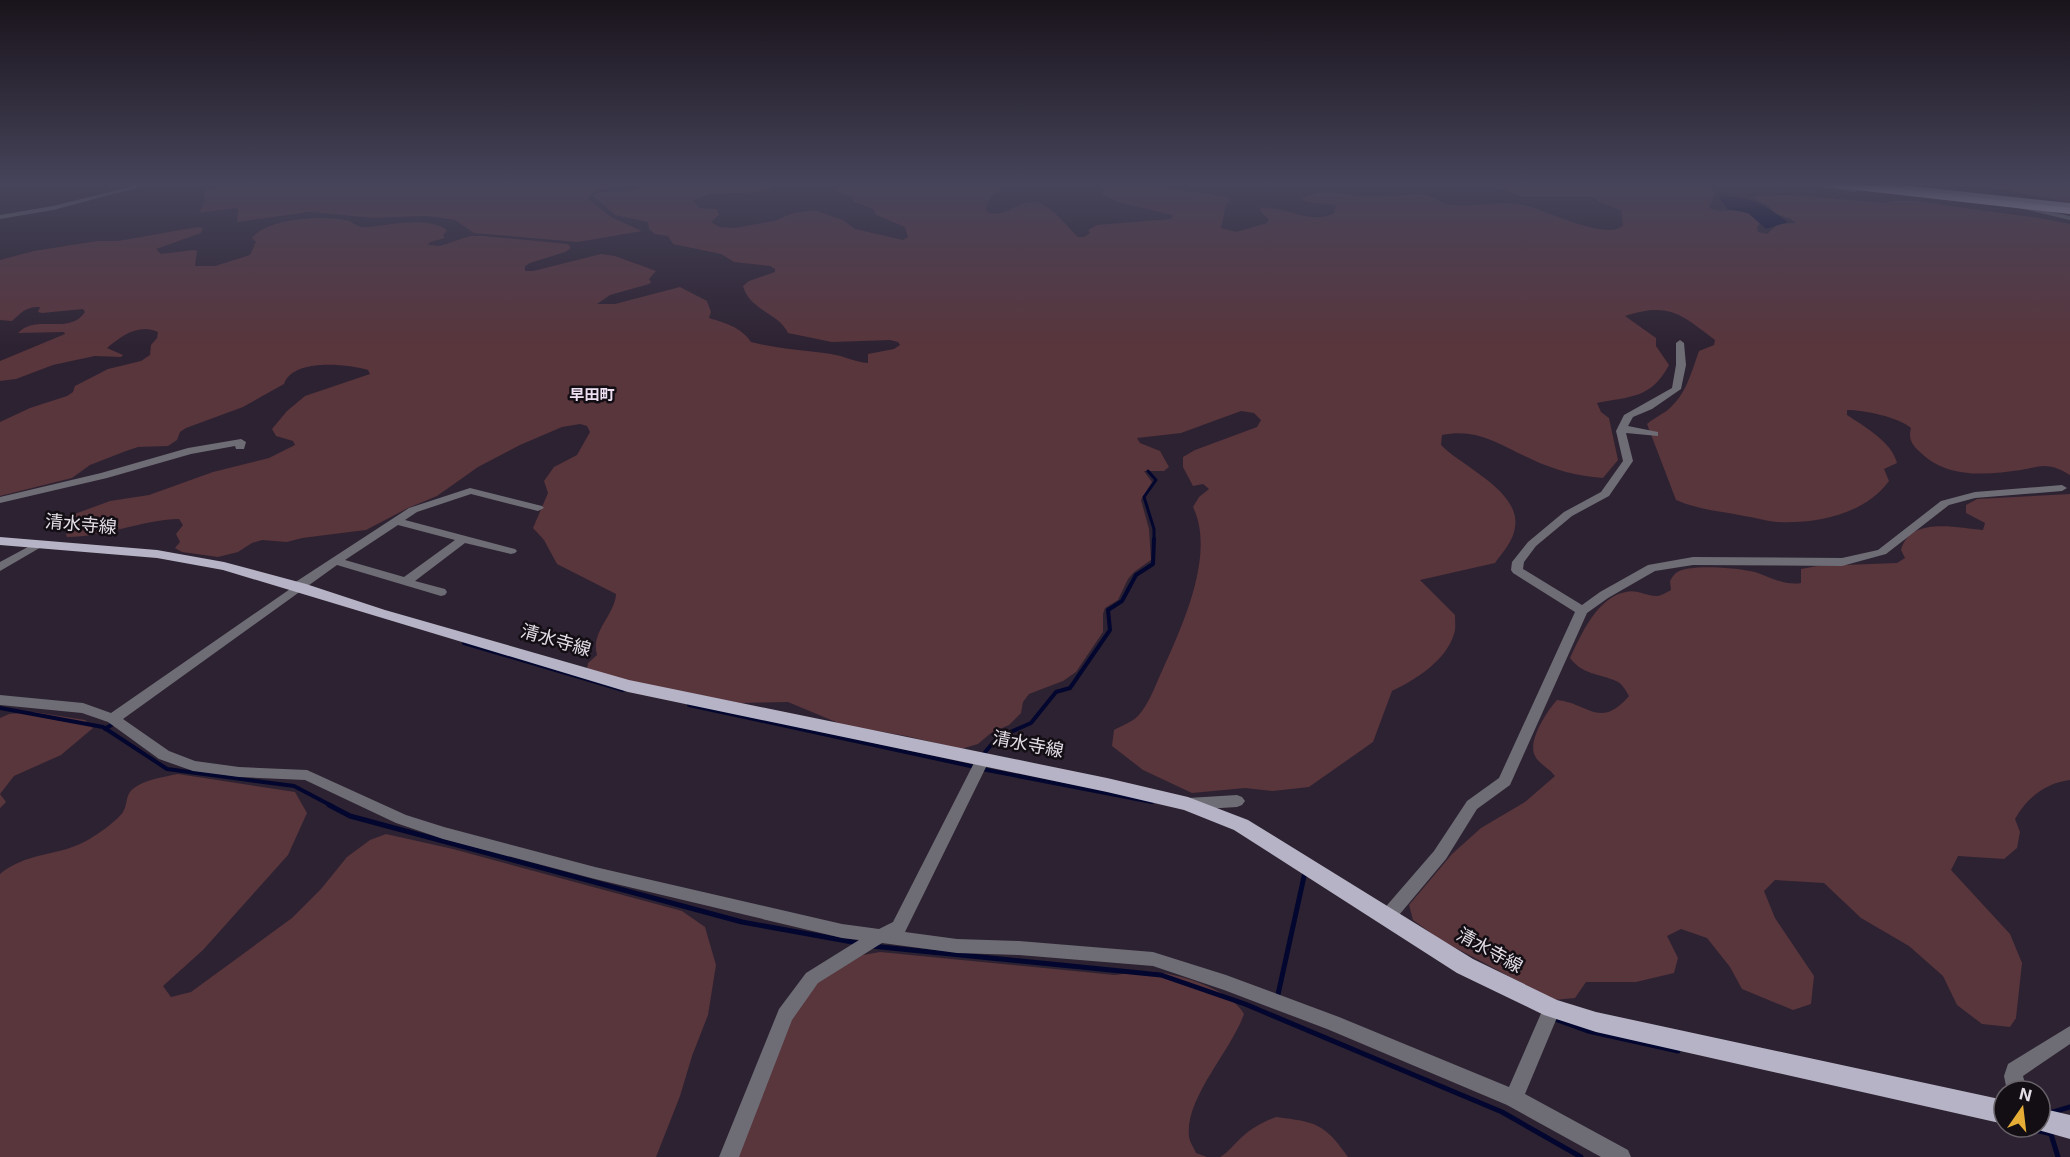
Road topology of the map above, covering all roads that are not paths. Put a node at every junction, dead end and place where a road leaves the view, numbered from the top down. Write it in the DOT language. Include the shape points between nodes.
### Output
graph roads {
  1 [pos="1680,343"];
  2 [pos="1621,431"];
  3 [pos="1654,434"];
  4 [pos="242,441"];
  5 [pos="2062,488"];
  6 [pos="0,500"];
  7 [pos="538,508"];
  8 [pos="396,521"];
  9 [pos="464,539"];
  10 [pos="0,541"];
  11 [pos="39,544"];
  12 [pos="511,551"];
  13 [pos="335,561"];
  14 [pos="0,567"];
  15 [pos="406,582"];
  16 [pos="300,587"];
  17 [pos="441,592"];
  18 [pos="1582,611"];
  19 [pos="0,700"];
  20 [pos="113,719"];
  21 [pos="983,759"];
  22 [pos="1237,801"];
  23 [pos="1188,804"];
  24 [pos="1388,916"];
  25 [pos="880,936"];
  26 [pos="1552,1008"];
  27 [pos="2070,1034"];
  28 [pos="2014,1079"];
  29 [pos="1514,1098"];
  30 [pos="1992,1109"];
  31 [pos="2052,1123"];
  32 [pos="2070,1127"];
  33 [pos="729,1157"];
  34 [pos="1621,1157"];
  1 -- 2 [label="street" via="1676,388 1647,410 1629,416"];
  2 -- 3 [label="street"];
  2 -- 18 [label="street" via="1628,461 1605,494 1568,514 1518,562 1517,570 1526,578"];
  4 -- 6 [label="street" via="213,440 103,476"];
  5 -- 18 [label="street" via="1975,495 1945,503 1882,552 1842,562 1693,561 1652,568"];
  7 -- 8 [label="street" via="470,491 413,510"];
  8 -- 9 [label="street"];
  8 -- 13 [label="street"];
  9 -- 12 [label="street"];
  9 -- 15 [label="street"];
  10 -- 11 [label="main road, 清水寺線"];
  11 -- 14 [label="street"];
  11 -- 16 [label="main road, 清水寺線" via="193,559"];
  13 -- 15 [label="street"];
  13 -- 16 [label="street"];
  15 -- 17 [label="street"];
  16 -- 20 [label="street"];
  16 -- 21 [label="main road, 清水寺線" via="628,686"];
  18 -- 24 [label="street" via="1505,781 1472,805 1440,855"];
  19 -- 20 [label="street" via="83,708"];
  20 -- 25 [label="street" via="164,755 193,766 307,775 401,819 443,833 606,876 842,931"];
  21 -- 23 [label="main road, 清水寺線"];
  21 -- 25 [label="street" via="899,927"];
  22 -- 23 [label="street"];
  23 -- 24 [label="main road, 清水寺線" via="1241,825"];
  24 -- 26 [label="main road, 清水寺線" via="1466,966"];
  25 -- 29 [label="street" via="957,946 1153,959 1333,1023"];
  25 -- 33 [label="street" via="812,978 785,1015"];
  26 -- 29 [label="street"];
  26 -- 30 [label="main road, 清水寺線" via="1608,1025"];
  27 -- 28 [label="street" via="2015,1070"];
  29 -- 34 [label="street"];
  31 -- 32 [label="main road"];
}
